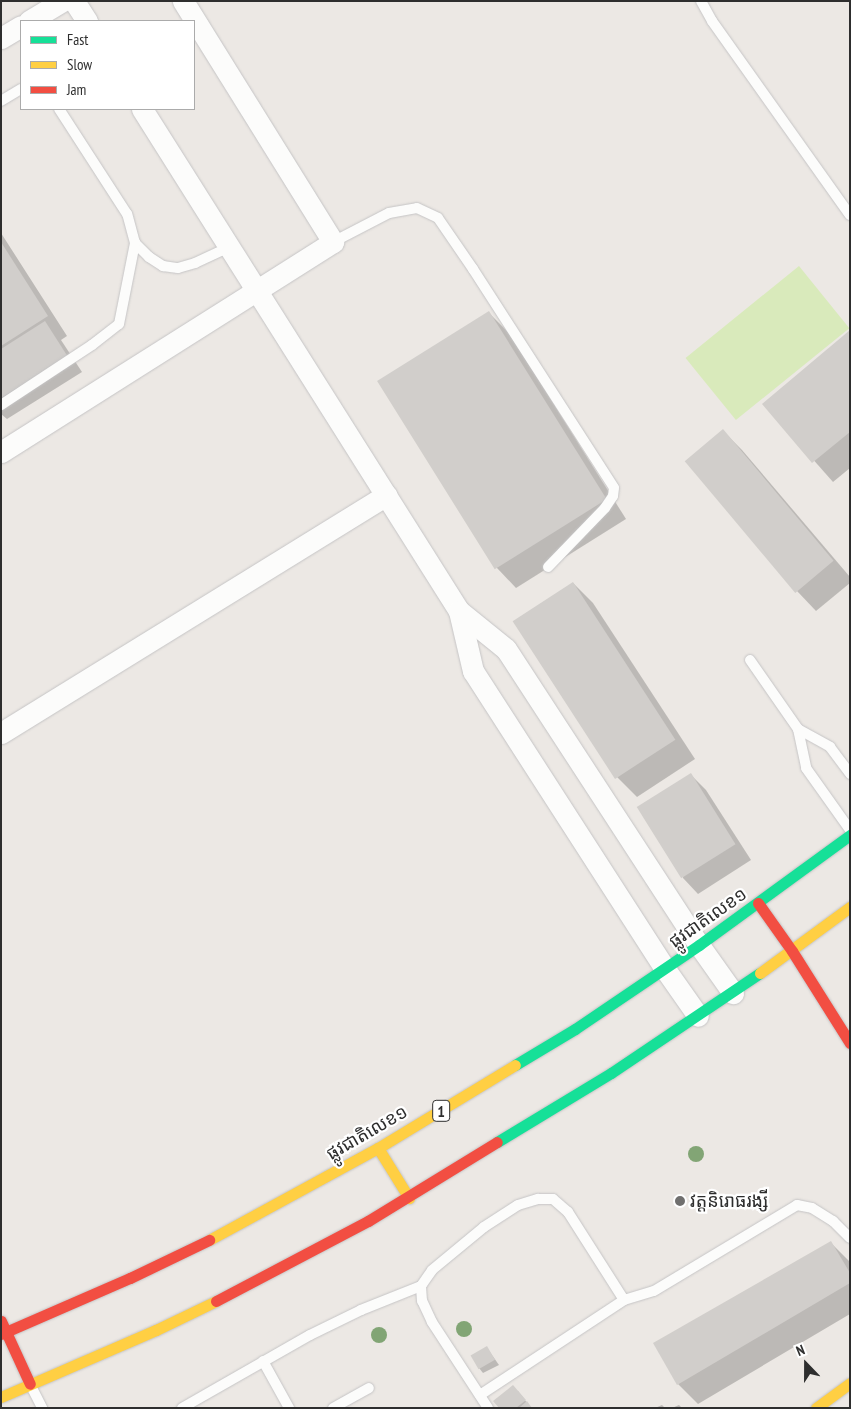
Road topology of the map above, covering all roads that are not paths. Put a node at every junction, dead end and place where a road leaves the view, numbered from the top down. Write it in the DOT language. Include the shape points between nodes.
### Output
graph roads {
  1 [pos="62,1"];
  2 [pos="74,1"];
  3 [pos="183,1"];
  4 [pos="701,1"];
  5 [pos="31,20"];
  6 [pos="86,20"];
  7 [pos="195,20"];
  8 [pos="195,20"];
  9 [pos="20,27"];
  10 [pos="1,38"];
  11 [pos="20,89"];
  12 [pos="1,101"];
  13 [pos="60,110"];
  14 [pos="143,110"];
  15 [pos="850,216"];
  16 [pos="333,242"];
  17 [pos="135,243"];
  18 [pos="229,246"];
  19 [pos="258,292"];
  20 [pos="1,405"];
  21 [pos="1,452"];
  22 [pos="386,495"];
  23 [pos="548,567"];
  24 [pos="459,611"];
  25 [pos="750,660"];
  26 [pos="798,729"];
  27 [pos="1,733"];
  28 [pos="850,774"];
  29 [pos="850,830"];
  30 [pos="850,835"];
  31 [pos="758,903"];
  32 [pos="850,907"];
  33 [pos="699,945"];
  34 [pos="792,950"];
  35 [pos="665,969"];
  36 [pos="733,993"];
  37 [pos="698,1016"];
  38 [pos="850,1043"];
  39 [pos="378,1148"];
  40 [pos="409,1198"];
  41 [pos="850,1238"];
  42 [pos="421,1286"];
  43 [pos="624,1300"];
  44 [pos="3,1329"];
  45 [pos="263,1361"];
  46 [pos="850,1383"];
  47 [pos="30,1384"];
  48 [pos="370,1388"];
  49 [pos="480,1395"];
  50 [pos="1,1397"];
  51 [pos="42,1408"];
  52 [pos="182,1408"];
  53 [pos="289,1408"];
  54 [pos="333,1408"];
  55 [pos="488,1408"];
  56 [pos="816,1408"];
  1 -- 5 [label="street"];
  2 -- 6 [label="street"];
  3 -- 7 [label="street"];
  4 -- 15 [label="lane"];
  8 -- 16 [label="street"];
  9 -- 10 [label="street"];
  11 -- 12 [label="lane"];
  13 -- 17 [label="lane" via="127,214"];
  14 -- 18 [label="street"];
  16 -- 19 [label="street"];
  16 -- 23 [label="lane" via="389,213 417,208 438,218 473,270 614,488 605,508"];
  17 -- 18 [label="lane" via="163,266 178,268"];
  17 -- 20 [label="lane" via="119,324"];
  18 -- 19 [label="street"];
  19 -- 21 [label="street"];
  19 -- 22 [label="street"];
  22 -- 24 [label="street"];
  22 -- 27 [label="street"];
  24 -- 33 [label="street" via="506,649"];
  24 -- 35 [label="street" via="473,671"];
  25 -- 26 [label="lane"];
  26 -- 28 [label="lane" via="830,747"];
  26 -- 29 [label="lane" via="806,768"];
  30 -- 31 [label="main road, ផ្លូវជាតិលេខ១ / 1"];
  31 -- 33 [label="main road, ផ្លូវជាតិលេខ១ / 1"];
  31 -- 34 [label="main road"];
  32 -- 34 [label="main road"];
  33 -- 35 [label="main road, ផ្លូវជាតិលេខ១ / 1"];
  33 -- 36 [label="street"];
  34 -- 36 [label="main road"];
  34 -- 38 [label="main road"];
  35 -- 37 [label="street"];
  35 -- 39 [label="main road, ផ្លូវជាតិលេខ១ / 1" via="575,1029"];
  36 -- 37 [label="main road"];
  37 -- 40 [label="main road" via="611,1074"];
  39 -- 40 [label="main road"];
  39 -- 44 [label="main road, ផ្លូវជាតិលេខ១ / 1" via="237,1226 130,1278"];
  40 -- 47 [label="main road" via="262,1278 156,1330"];
  41 -- 43 [label="lane" via="833,1221 812,1208 797,1205 660,1287"];
  42 -- 43 [label="lane" via="432,1270 484,1227 518,1205 538,1199 553,1199 568,1212"];
  42 -- 45 [label="lane" via="361,1310"];
  42 -- 49 [label="lane" via="422,1302 432,1322"];
  43 -- 49 [label="lane"];
  44 -- 47 [label="main road"];
  45 -- 52 [label="lane"];
  45 -- 53 [label="lane"];
  46 -- 56 [label="main road"];
  47 -- 50 [label="main road"];
  47 -- 51 [label="lane"];
  48 -- 54 [label="lane"];
  49 -- 55 [label="lane"];
}
